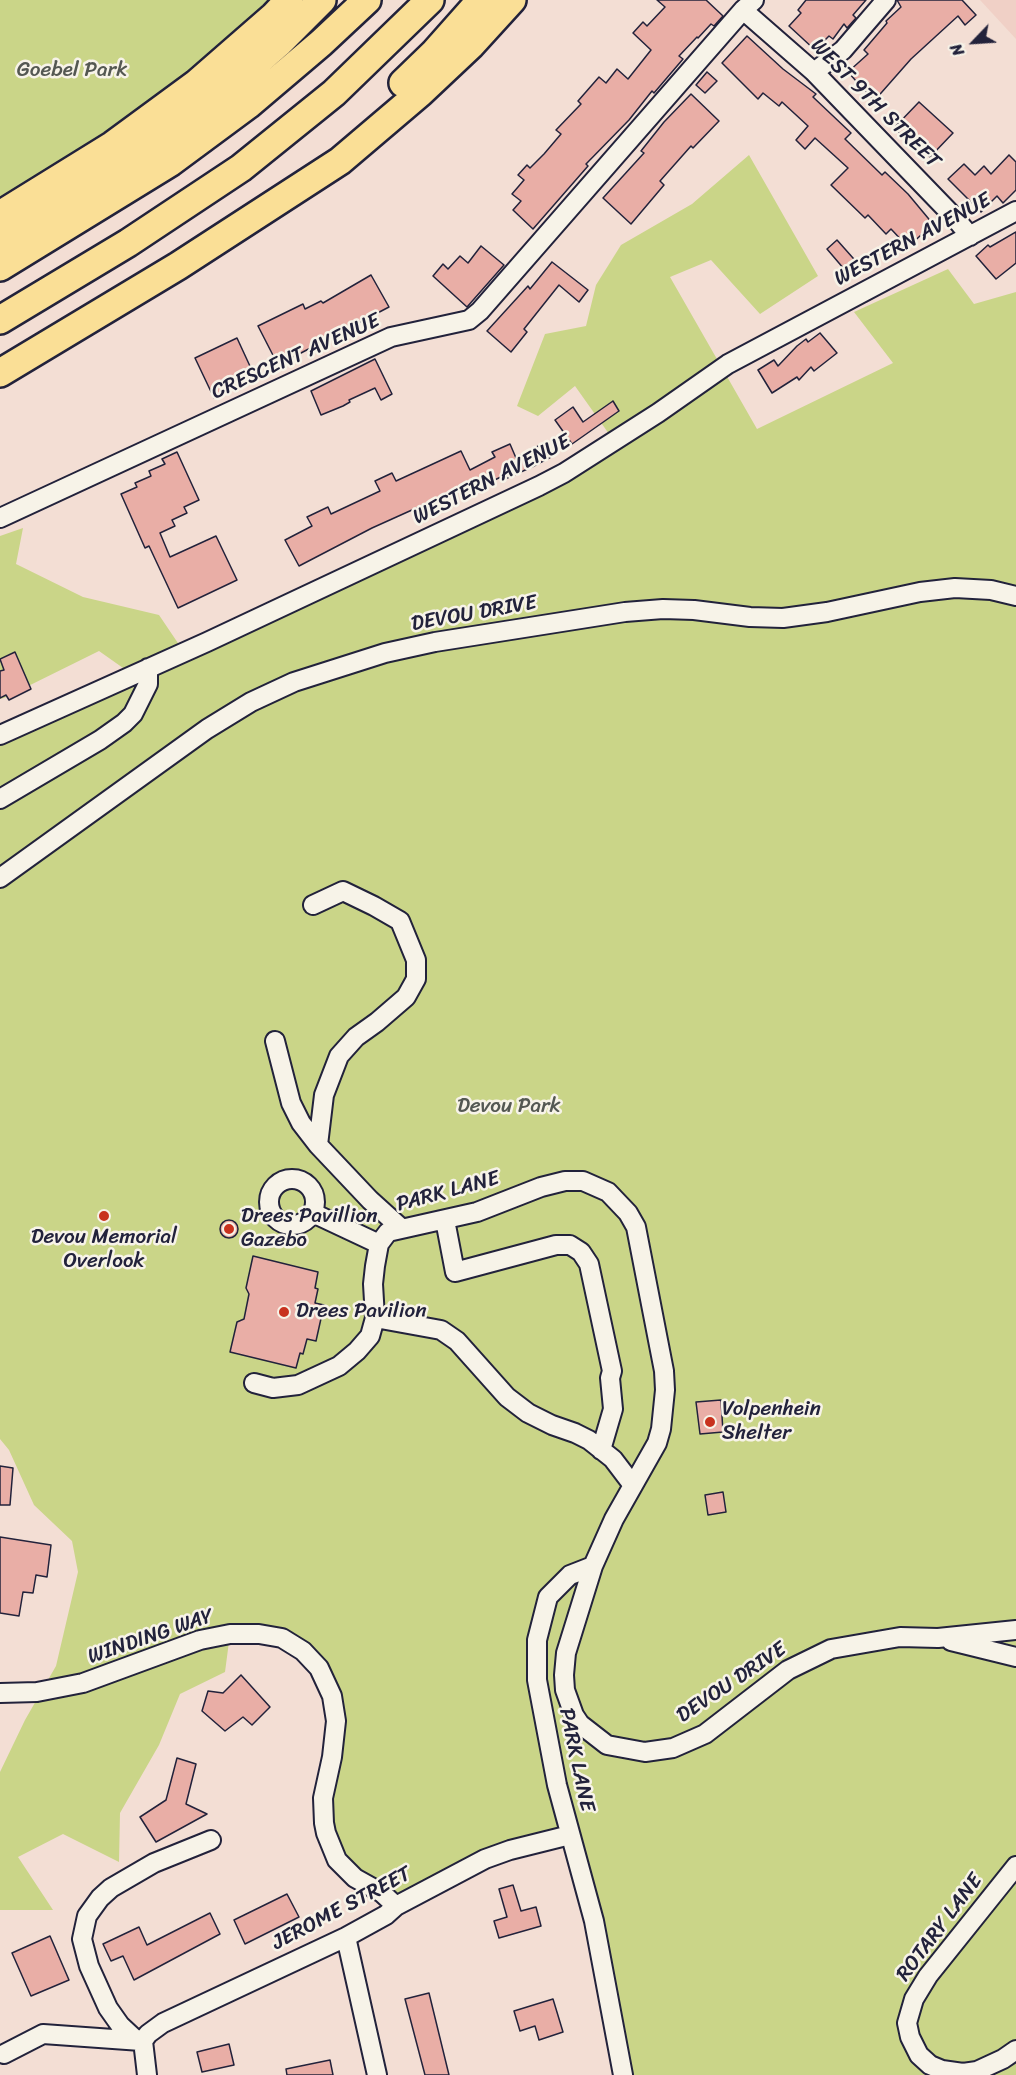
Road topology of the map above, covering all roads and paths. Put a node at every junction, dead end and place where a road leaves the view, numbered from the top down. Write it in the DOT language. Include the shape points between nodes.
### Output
graph roads {
  1 [pos="289,0"];
  2 [pos="322,0"];
  3 [pos="368,0"];
  4 [pos="430,0"];
  5 [pos="481,0"];
  6 [pos="512,0"];
  7 [pos="886,0"];
  8 [pos="748,5"];
  9 [pos="814,72"];
  10 [pos="1016,211"];
  11 [pos="263,212"];
  12 [pos="0,215"];
  13 [pos="970,236"];
  14 [pos="0,241"];
  15 [pos="0,267"];
  16 [pos="0,320"];
  17 [pos="0,373"];
  18 [pos="0,518"];
  19 [pos="1016,596"];
  20 [pos="148,668"];
  21 [pos="0,735"];
  22 [pos="0,799"];
  23 [pos="0,878"];
  24 [pos="313,904"];
  25 [pos="275,1041"];
  26 [pos="318,1145"];
  27 [pos="314,1213"];
  28 [pos="445,1220"];
  29 [pos="400,1228"];
  30 [pos="379,1244"];
  31 [pos="375,1318"];
  32 [pos="254,1383"];
  33 [pos="601,1450"];
  34 [pos="632,1484"];
  35 [pos="593,1566"];
  36 [pos="1016,1630"];
  37 [pos="938,1638"];
  38 [pos="1016,1657"];
  39 [pos="0,1692"];
  40 [pos="570,1835"];
  41 [pos="211,1840"];
  42 [pos="1016,1866"];
  43 [pos="396,1906"];
  44 [pos="346,1937"];
  45 [pos="143,2041"];
  46 [pos="1016,2050"];
  47 [pos="4,2054"];
  48 [pos="147,2075"];
  49 [pos="377,2075"];
  50 [pos="622,2075"];
  1 -- 12 [label="highway" via="187,91 113,145"];
  2 -- 14 [label="highway" via="227,88 153,144"];
  3 -- 15 [label="highway" via="248,105 171,162"];
  4 -- 16 [label="highway" via="334,93 241,168 128,243"];
  5 -- 11 [label="highway" via="366,120"];
  6 -- 11 [label="highway" via="420,93 340,161"];
  7 -- 9 [label="street" via="843,50"];
  8 -- 9 [label="street, WEST 9TH STREET"];
  8 -- 18 [label="street, CRESCENT AVENUE" via="469,320 391,337"];
  9 -- 13 [label="street, WEST 9TH STREET"];
  10 -- 13 [label="street, WESTERN AVENUE"];
  11 -- 17 [label="highway"];
  13 -- 20 [label="street, WESTERN AVENUE" via="728,364 547,482"];
  19 -- 23 [label="street, DEVOU DRIVE" via="955,588 783,618 694,610 625,612 385,653 294,682 251,702 207,729"];
  20 -- 21 [label="street, WESTERN AVENUE"];
  20 -- 22 [label="street" via="148,684 124,723"];
  24 -- 26 [label="street" via="343,891 374,906 399,921 416,960 416,979 406,997 356,1037 339,1056 324,1095"];
  25 -- 26 [label="street" via="291,1103"];
  26 -- 29 [label="street"];
  27 -- 30 [label="street"];
  28 -- 29 [label="street, PARK LANE"];
  28 -- 33 [label="street" via="455,1272 556,1245 570,1245 581,1252 589,1264 612,1371 613,1409"];
  28 -- 34 [label="street, PARK LANE" via="565,1181 583,1181 608,1192 628,1213 642,1248 665,1390 662,1430 649,1460"];
  29 -- 30 [label="street, PARK LANE" via="388,1232"];
  30 -- 31 [label="street"];
  31 -- 32 [label="street" via="370,1336 339,1366 298,1385 273,1388"];
  31 -- 33 [label="street" via="441,1330 457,1341 507,1397 528,1413 589,1440"];
  33 -- 34 [label="street"];
  34 -- 35 [label="street, PARK LANE"];
  35 -- 37 [label="street, DEVOU DRIVE" via="566,1653 565,1690 580,1724 607,1745 633,1751 673,1748 705,1734 788,1670 820,1653 900,1637"];
  35 -- 40 [label="street, PARK LANE" via="570,1575 548,1597 537,1640 537,1680 543,1718"];
  36 -- 37 [label="street, DEVOU DRIVE"];
  37 -- 38 [label="street, DEVOU DRIVE"];
  39 -- 43 [label="street, WINDING WAY" via="37,1692 83,1683 200,1640 230,1634 282,1638 303,1651 319,1668 332,1696 336,1721 323,1798 324,1823 337,1860 355,1878"];
  40 -- 43 [label="street, JEROME STREET" via="485,1859"];
  40 -- 50 [label="street, PARK LANE" via="594,1921"];
  41 -- 45 [label="street" via="154,1863 111,1888 87,1916 82,1939 89,1966 120,2025"];
  42 -- 46 [label="street, ROTARY LANE" via="928,1976 914,1999 907,2023 919,2055 942,2070 977,2071"];
  43 -- 44 [label="street, JEROME STREET"];
  44 -- 45 [label="street, JEROME STREET" via="163,2023"];
  44 -- 49 [label="street"];
  45 -- 47 [label="street" via="43,2034"];
  45 -- 48 [label="street"];
}
